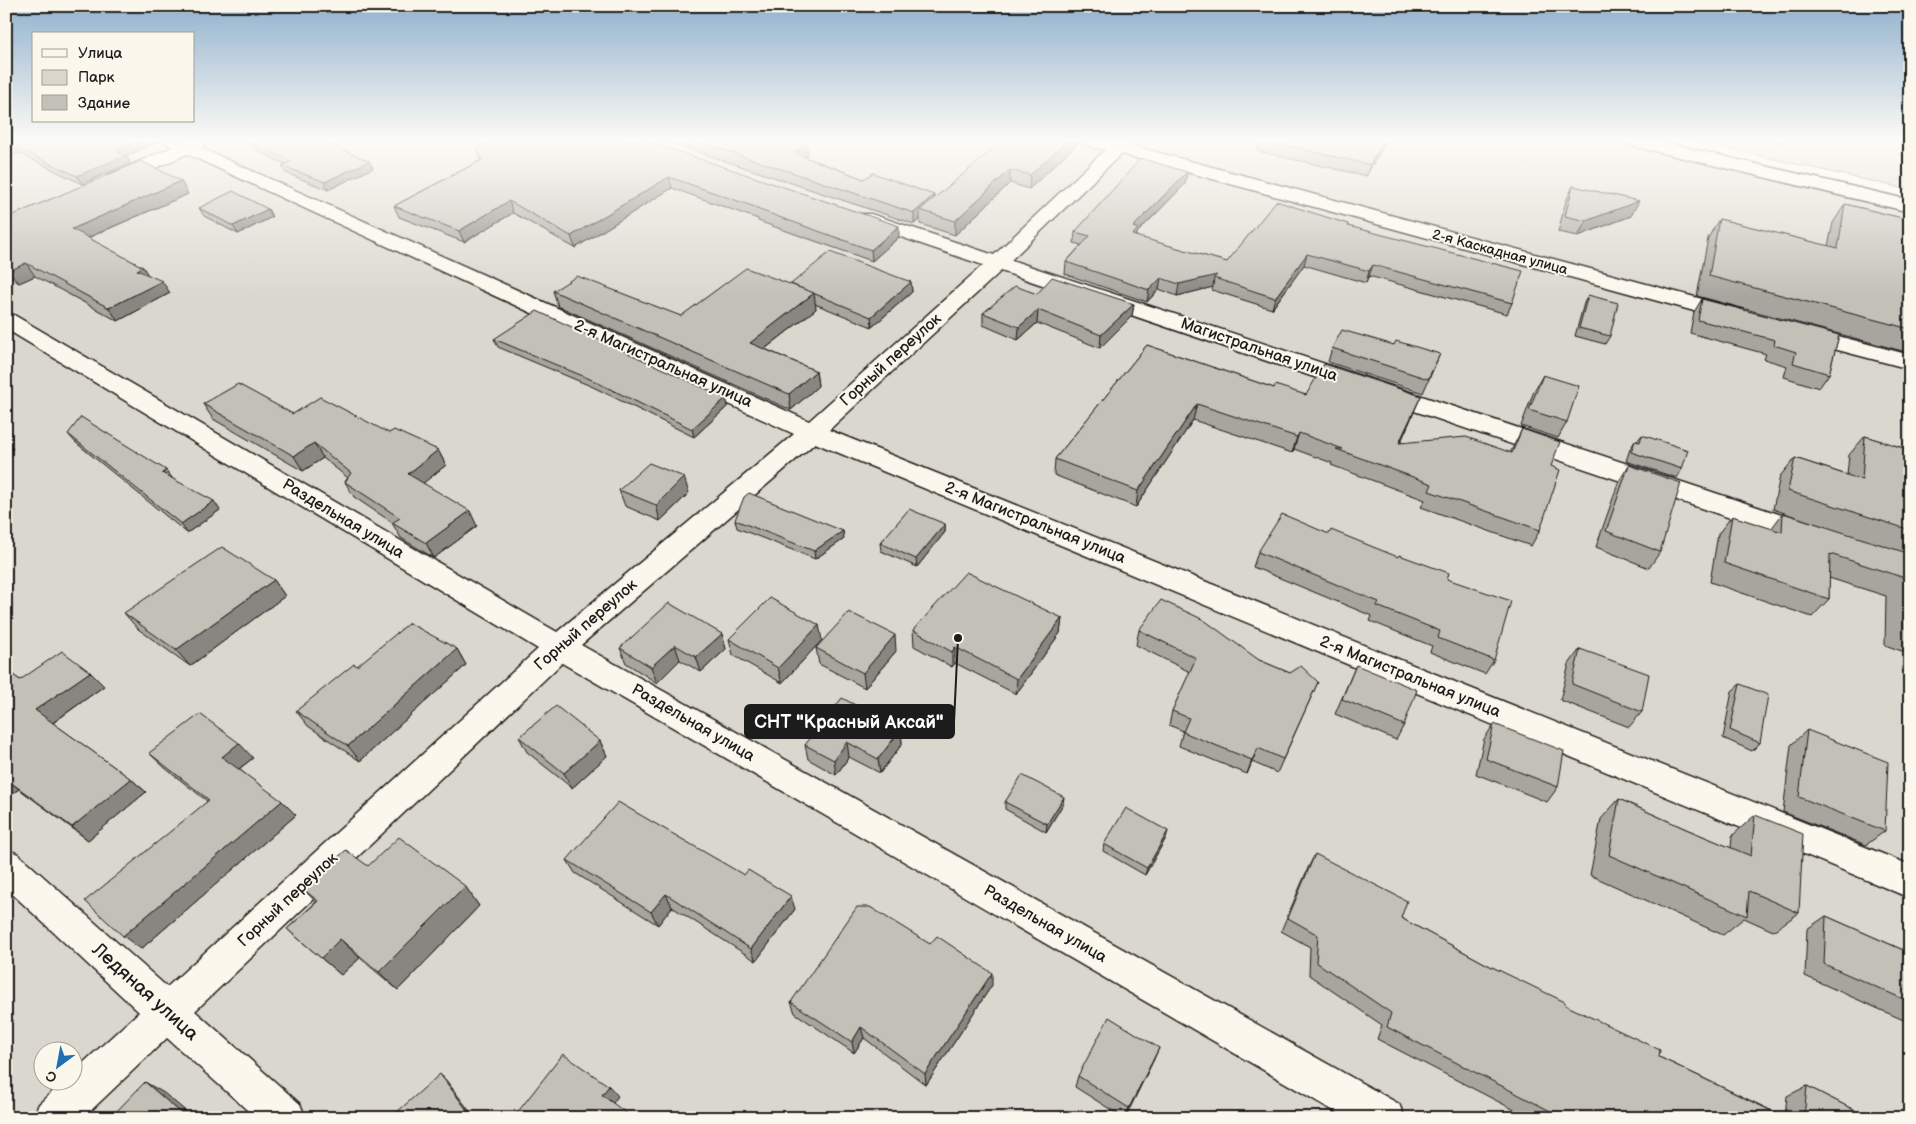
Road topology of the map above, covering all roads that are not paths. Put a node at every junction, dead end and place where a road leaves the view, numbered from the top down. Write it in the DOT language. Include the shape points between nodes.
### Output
graph roads {
  1 [pos="294,192"];
  2 [pos="1071,192"];
  3 [pos="1295,192"];
  4 [pos="1852,192"];
  5 [pos="1910,206"];
  6 [pos="840,210"];
  7 [pos="997,263"];
  8 [pos="6,320"];
  9 [pos="1757,321"];
  10 [pos="1786,329"];
  11 [pos="1910,362"];
  12 [pos="812,432"];
  13 [pos="1834,543"];
  14 [pos="559,647"];
  15 [pos="6,865"];
  16 [pos="1910,882"];
  17 [pos="167,1012"];
  18 [pos="53,1118"];
  19 [pos="286,1118"];
  20 [pos="1385,1118"];
  1 -- 12 [label="street, 2-я Магистральная улица"];
  2 -- 7 [label="street, Горный переулок"];
  3 -- 9 [label="street, 2-я Каскадная улица"];
  4 -- 5 [label="street"];
  6 -- 7 [label="street, Магистральная улица"];
  7 -- 12 [label="street, Горный переулок"];
  7 -- 13 [label="street, Магистральная улица"];
  8 -- 14 [label="street, Раздельная улица"];
  10 -- 11 [label="street"];
  12 -- 14 [label="street, Горный переулок"];
  12 -- 16 [label="street, 2-я Магистральная улица"];
  14 -- 17 [label="street, Горный переулок"];
  14 -- 20 [label="street, Раздельная улица"];
  15 -- 17 [label="street, Ледяная улица"];
  17 -- 18 [label="street, Горный переулок"];
  17 -- 19 [label="street, Ледяная улица"];
}
